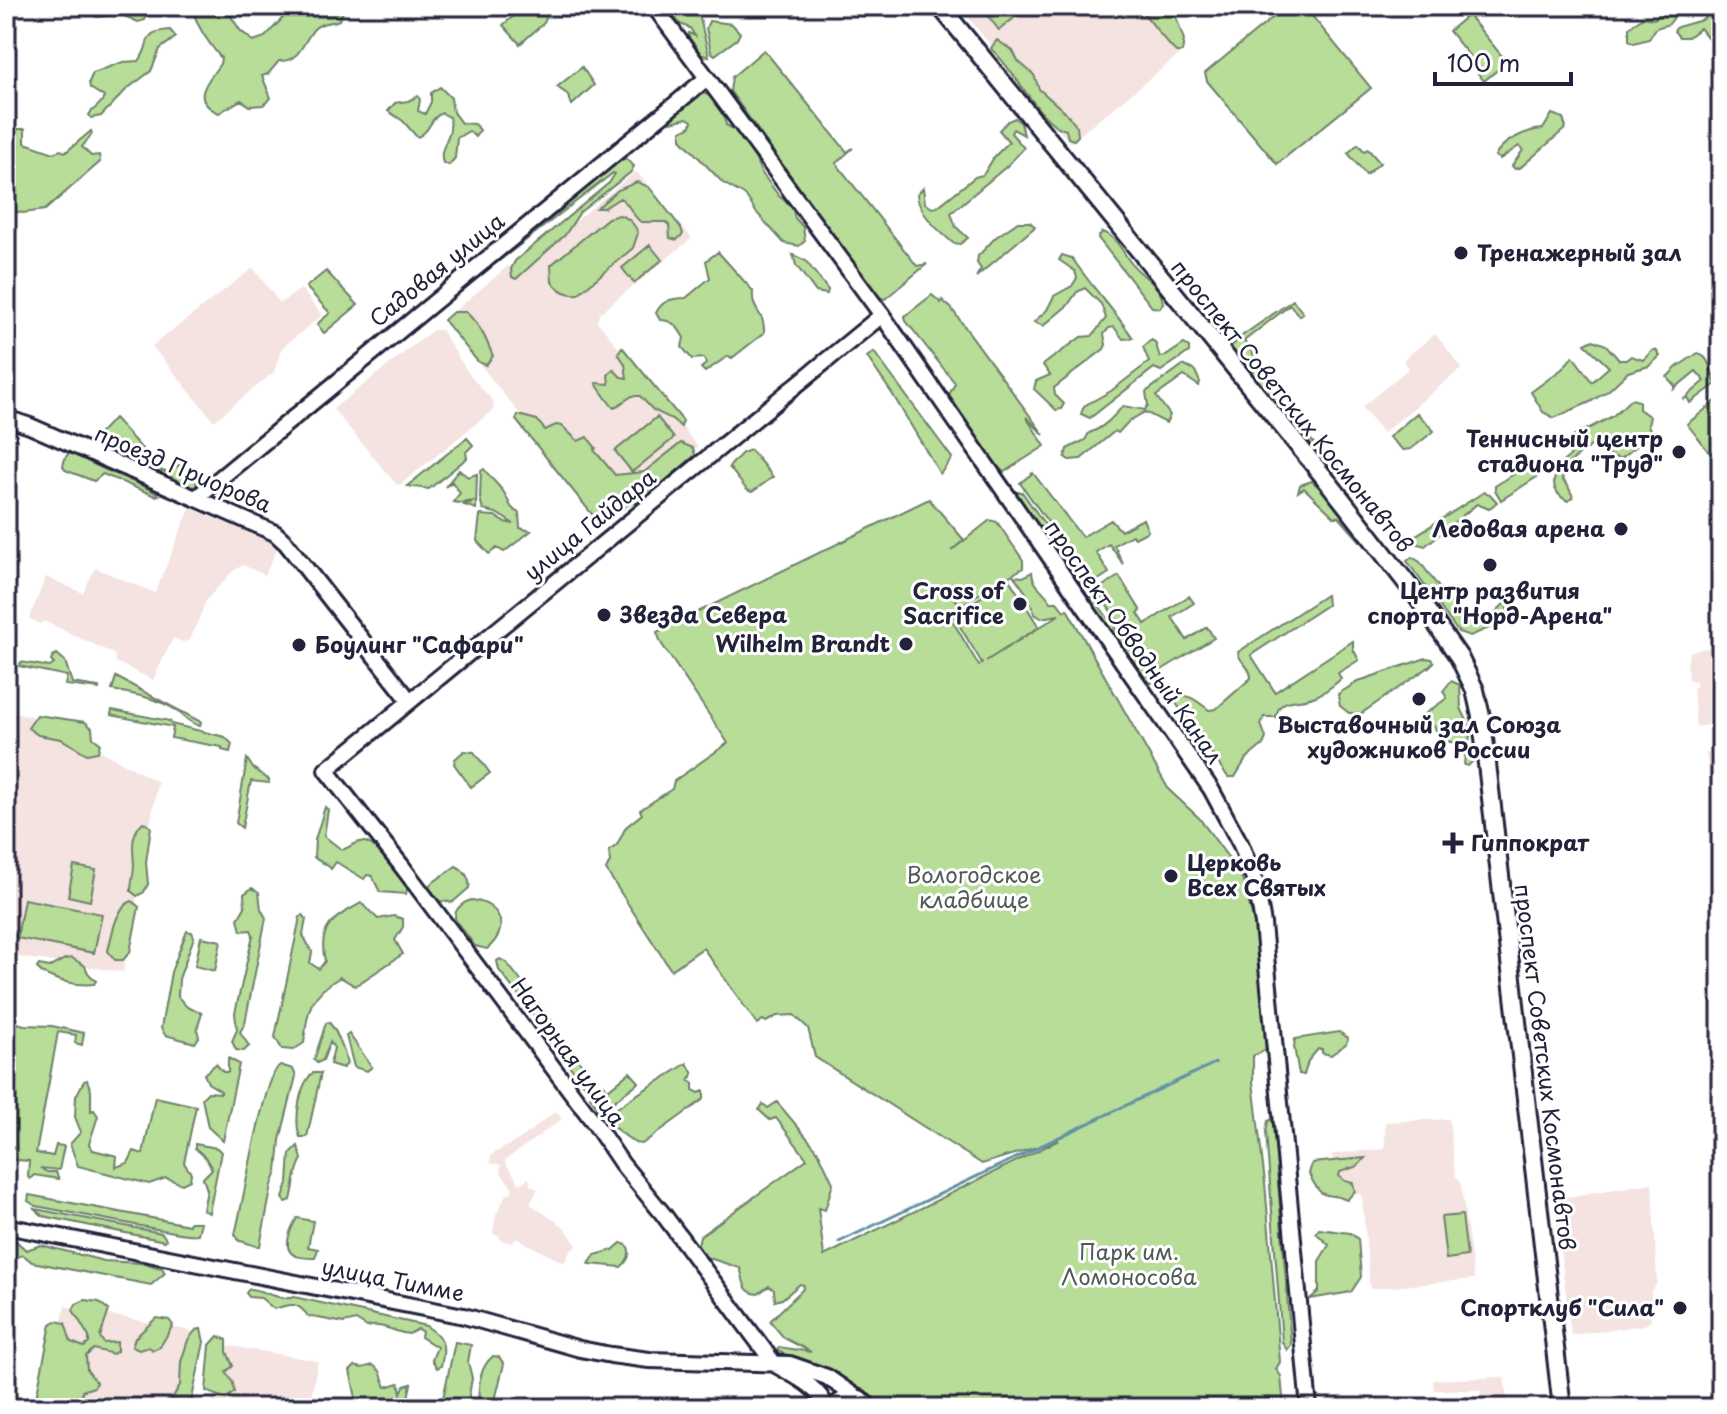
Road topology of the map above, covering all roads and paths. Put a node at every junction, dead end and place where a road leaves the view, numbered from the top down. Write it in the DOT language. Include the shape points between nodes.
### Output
graph roads {
  1 [pos="654,6"];
  2 [pos="940,6"];
  3 [pos="707,78"];
  4 [pos="882,315"];
  5 [pos="6,418"];
  6 [pos="196,498"];
  7 [pos="410,701"];
  8 [pos="326,770"];
  9 [pos="6,1226"];
  10 [pos="773,1362"];
  11 [pos="864,1403"];
  12 [pos="829,1408"];
  13 [pos="1309,1408"];
  14 [pos="1562,1408"];
  1 -- 3 [label="street, проспект Обводный Канал"];
  2 -- 14 [label="main road, проспект Советских Космонавтов" via="1328,482 1416,595 1475,690"];
  3 -- 4 [label="street, проспект Обводный Канал"];
  3 -- 6 [label="street, Садовая улица"];
  4 -- 7 [label="street, улица Гайдара"];
  4 -- 13 [label="street, проспект Обводный Канал" via="1211,789 1241,845 1263,924"];
  5 -- 6 [label="street, проезд Приорова"];
  6 -- 7 [label="street, проезд Приорова" via="280,537"];
  7 -- 8 [label="street, улица Гайдара"];
  8 -- 10 [label="street, Нагорная улица"];
  9 -- 10 [label="street, улица Тимме" via="481,1320 611,1355"];
  10 -- 11 [label="street, улица Тимме" via="814,1371"];
  10 -- 12 [label="street" via="818,1392"];
  11 -- 12 [label="main road" via="849,1397"];
}
